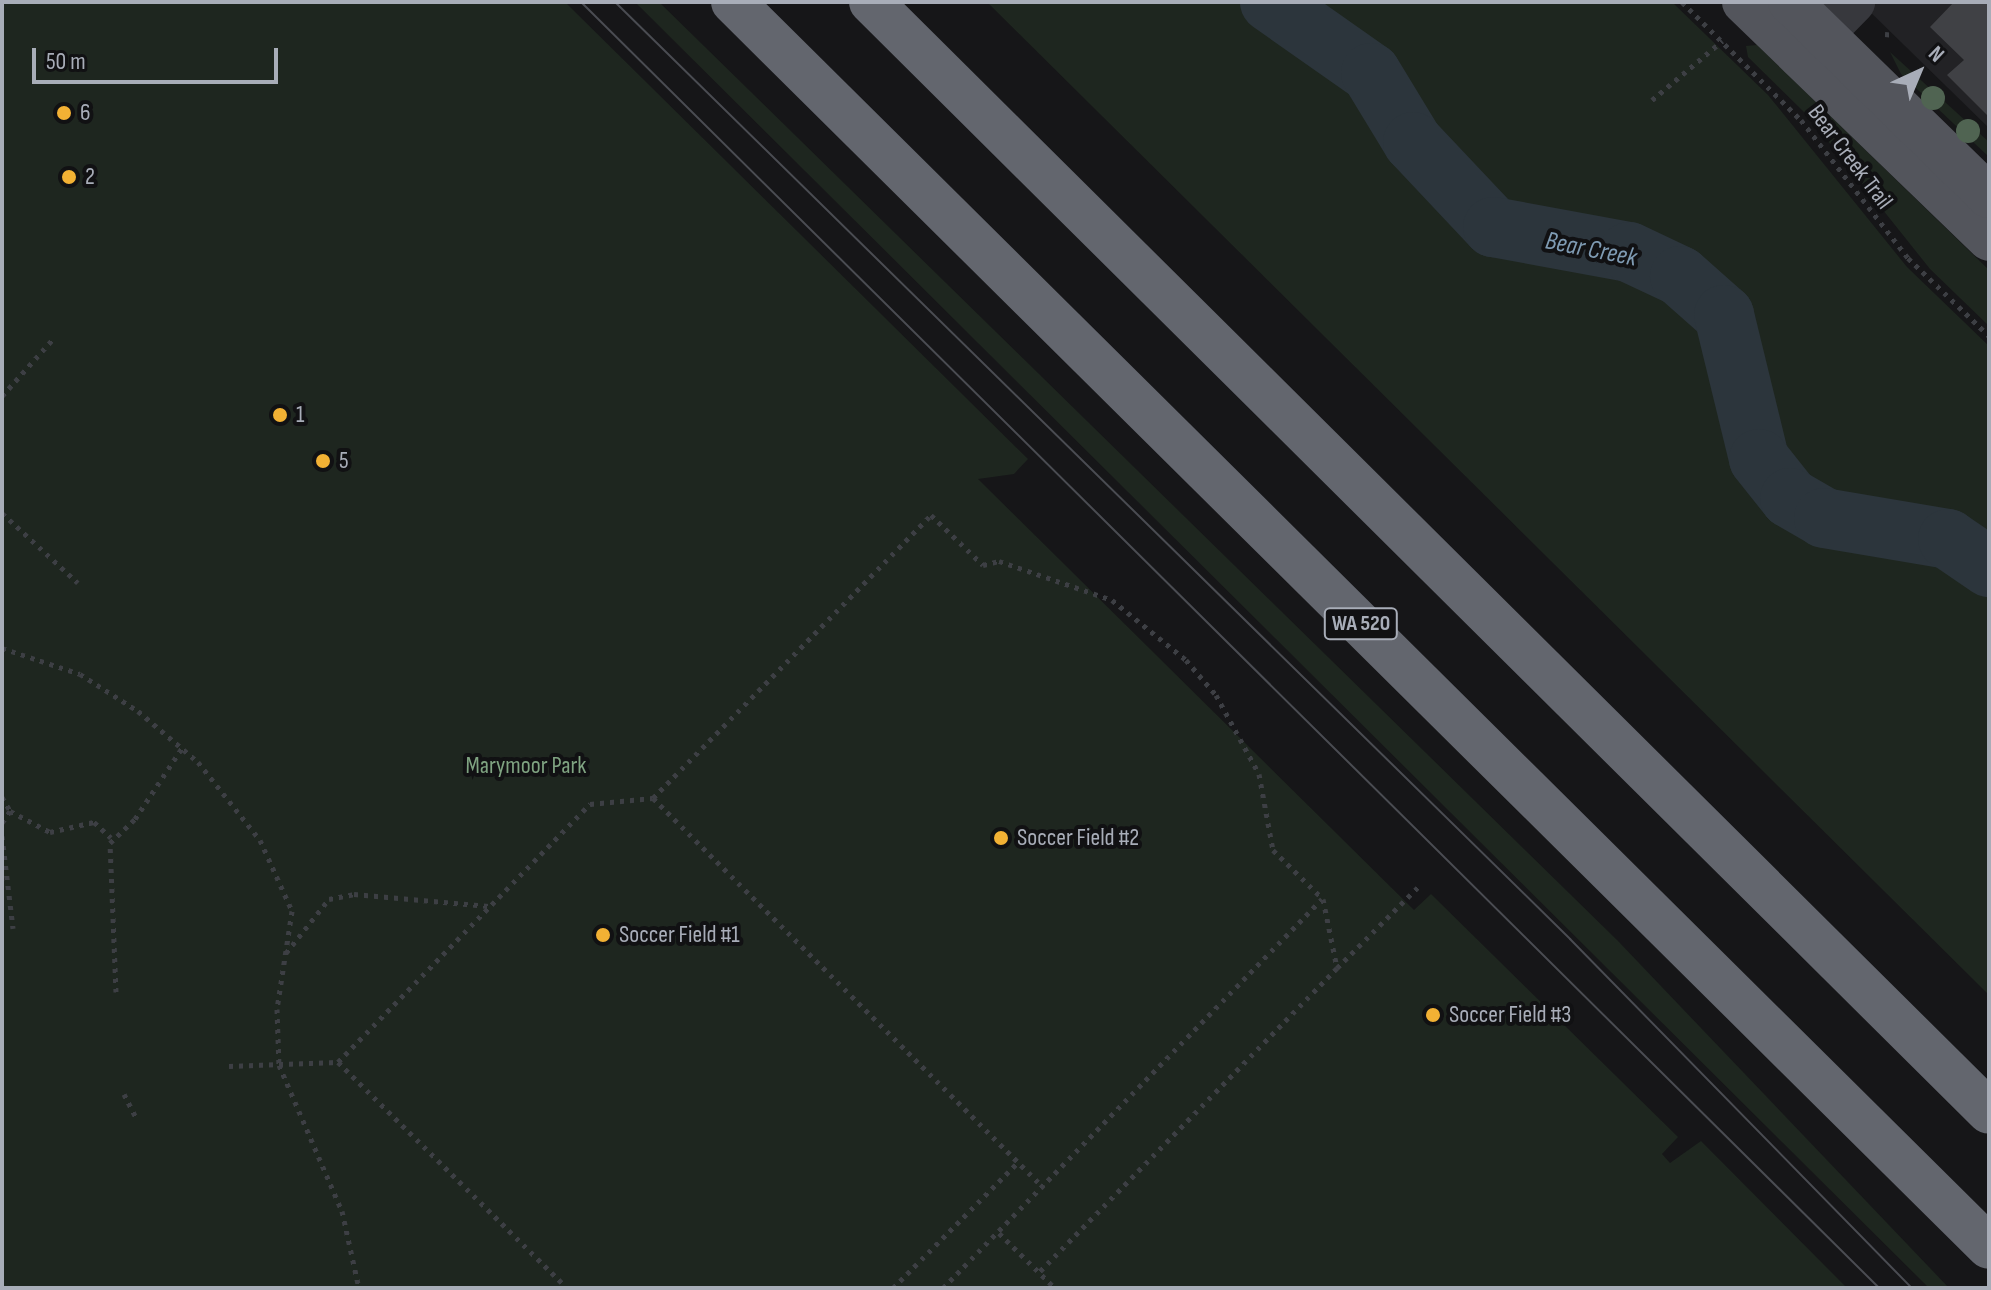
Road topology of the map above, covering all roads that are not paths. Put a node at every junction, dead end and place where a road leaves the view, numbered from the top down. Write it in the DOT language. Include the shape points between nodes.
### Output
graph roads {
  1 [pos="733,2"];
  2 [pos="871,2"];
  3 [pos="1744,2"];
  4 [pos="1790,2"];
  5 [pos="1853,2"];
  6 [pos="1811,44"];
  7 [pos="1989,196"];
  8 [pos="1989,239"];
  9 [pos="1989,1112"];
  10 [pos="1989,1247"];
  1 -- 10 [label="highway, WA 520"];
  2 -- 9 [label="highway"];
  3 -- 6 [label="main road"];
  4 -- 6 [label="main road"];
  5 -- 6 [label="street"];
  6 -- 7 [label="main road"];
  6 -- 8 [label="main road"];
}
